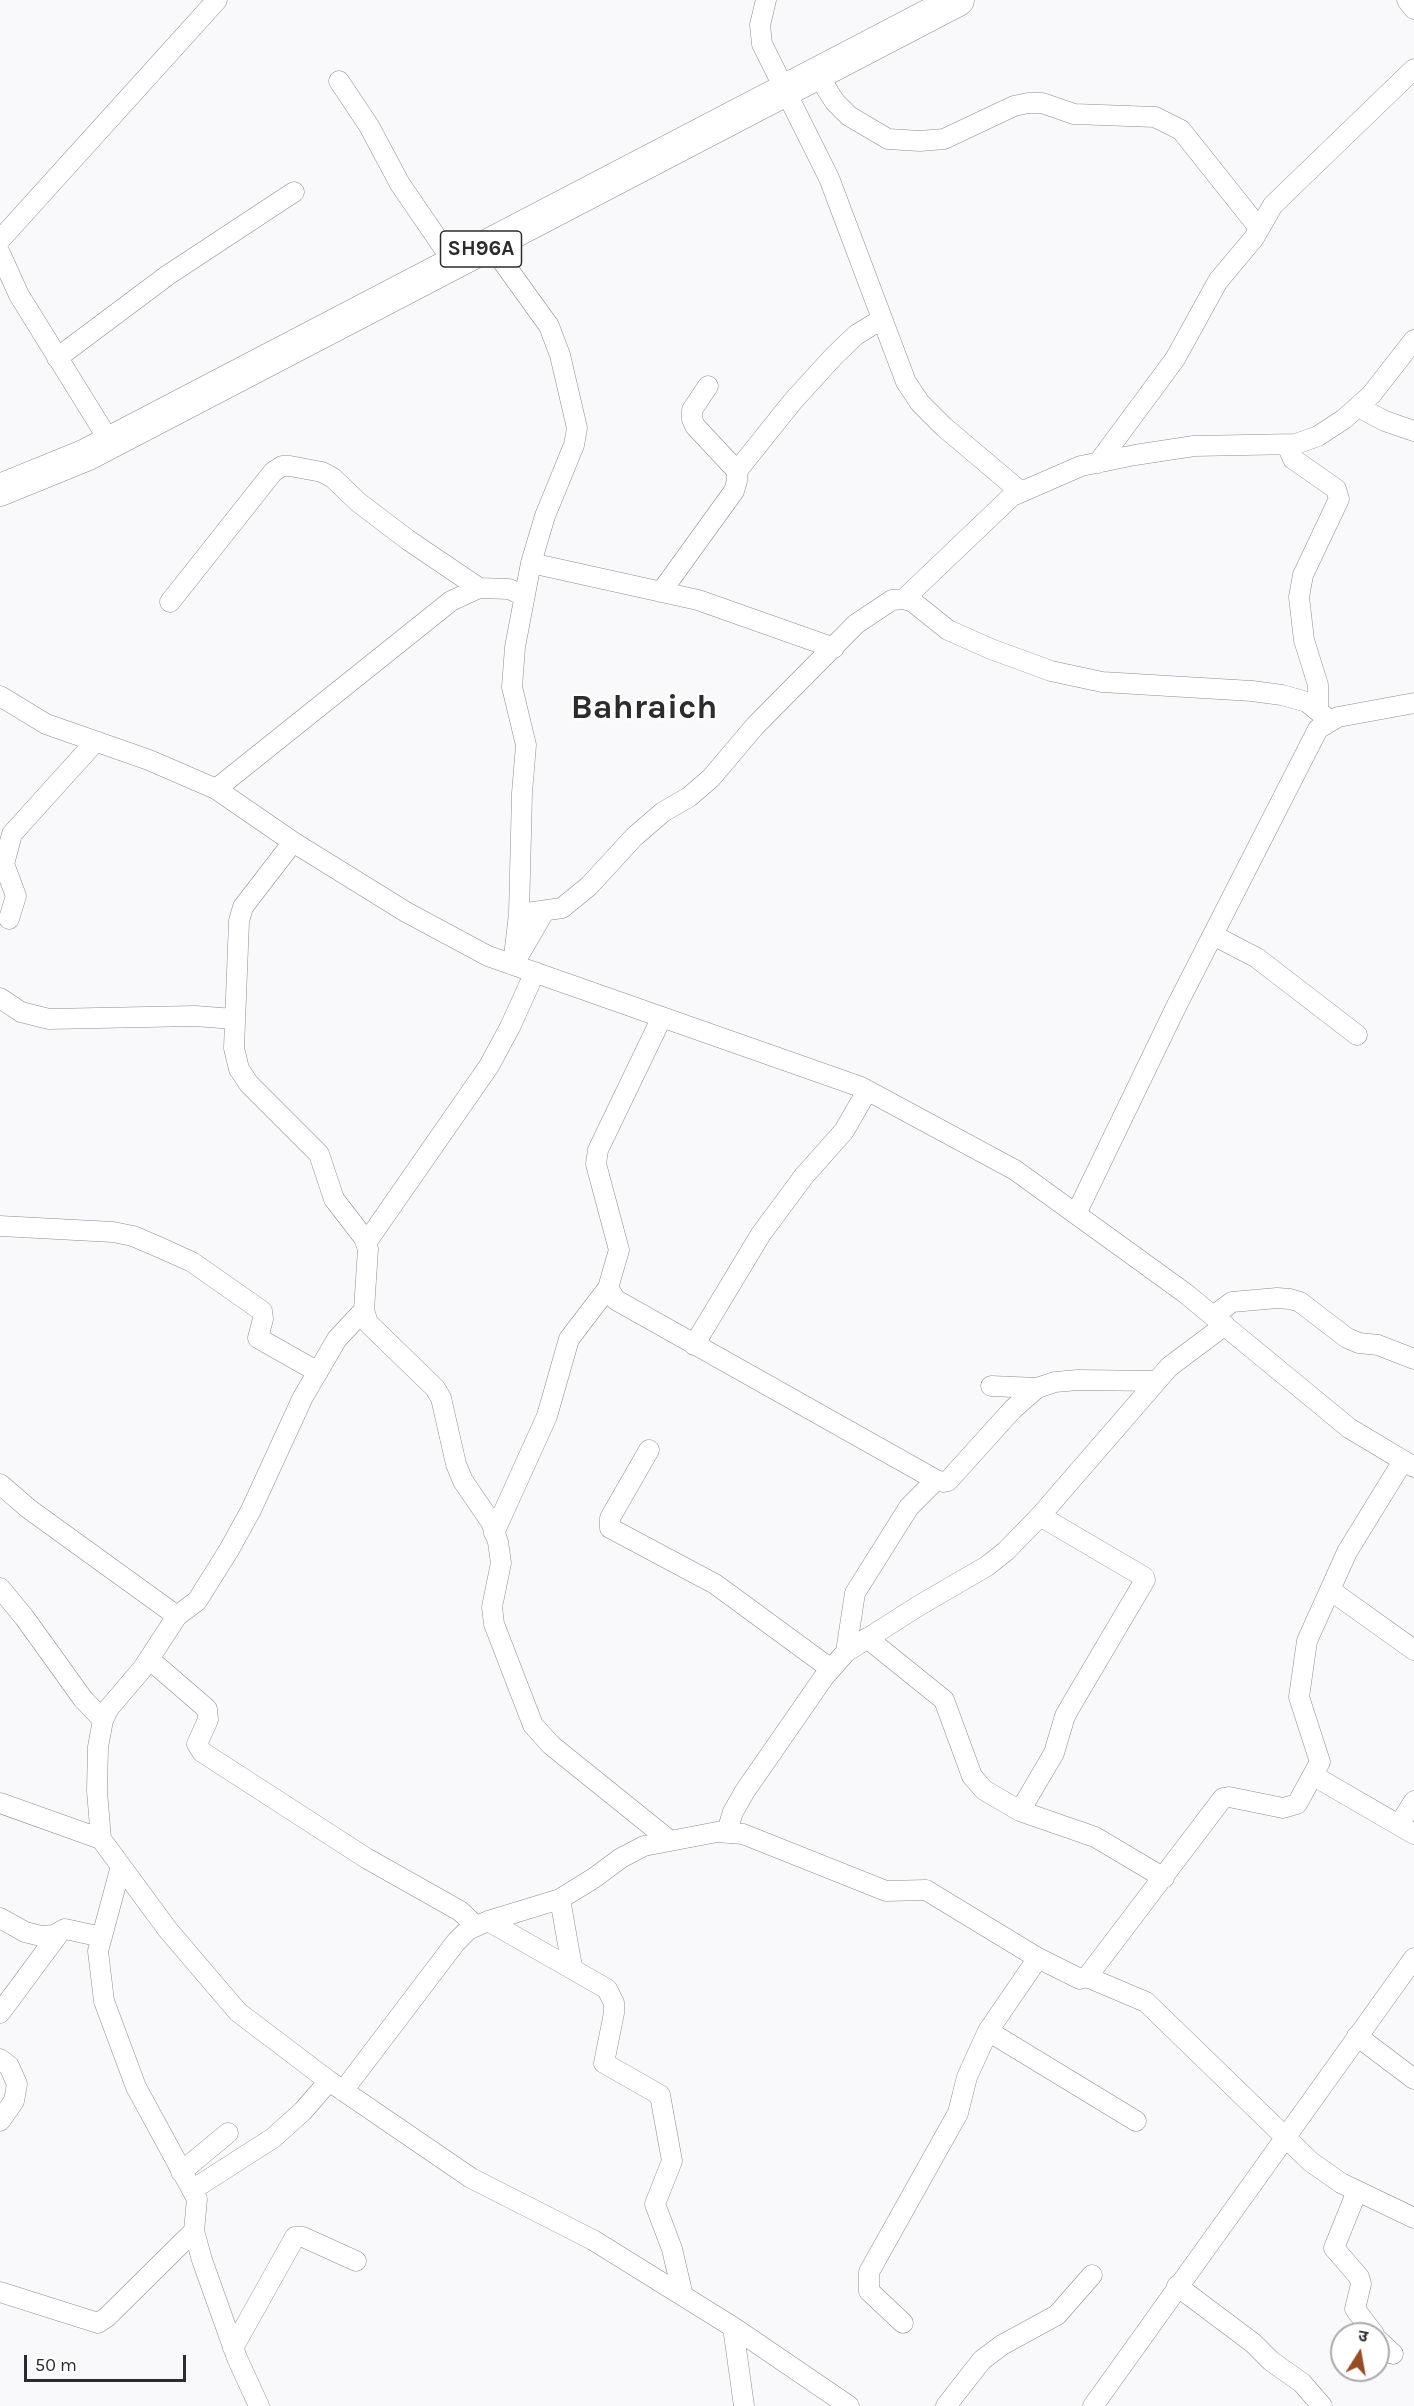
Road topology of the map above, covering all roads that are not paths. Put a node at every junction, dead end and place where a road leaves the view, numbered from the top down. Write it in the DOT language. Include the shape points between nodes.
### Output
graph roads {
  1 [pos="217,0"];
  2 [pos="766,0"];
  3 [pos="958,0"];
  4 [pos="1407,0"];
  5 [pos="1414,9"];
  6 [pos="1414,69"];
  7 [pos="817,74"];
  8 [pos="339,81"];
  9 [pos="787,90"];
  10 [pos="294,192"];
  11 [pos="1259,228"];
  12 [pos="0,240"];
  13 [pos="490,244"];
  14 [pos="0,253"];
  15 [pos="454,263"];
  16 [pos="882,319"];
  17 [pos="1414,340"];
  18 [pos="57,358"];
  19 [pos="708,386"];
  20 [pos="1358,407"];
  21 [pos="1414,431"];
  22 [pos="110,442"];
  23 [pos="1287,445"];
  24 [pos="1098,463"];
  25 [pos="737,471"];
  26 [pos="0,490"];
  27 [pos="1021,492"];
  28 [pos="531,563"];
  29 [pos="479,588"];
  30 [pos="661,592"];
  31 [pos="524,596"];
  32 [pos="903,599"];
  33 [pos="170,602"];
  34 [pos="834,648"];
  35 [pos="1,698"];
  36 [pos="1414,703"];
  37 [pos="1312,713"];
  38 [pos="96,741"];
  39 [pos="216,789"];
  40 [pos="293,842"];
  41 [pos="544,912"];
  42 [pos="519,914"];
  43 [pos="9,919"];
  44 [pos="1213,935"];
  45 [pos="513,965"];
  46 [pos="535,972"];
  47 [pos="0,998"];
  48 [pos="662,1017"];
  49 [pos="234,1018"];
  50 [pos="1357,1035"];
  51 [pos="867,1091"];
  52 [pos="1076,1214"];
  53 [pos="0,1226"];
  54 [pos="366,1243"];
  55 [pos="608,1288"];
  56 [pos="364,1310"];
  57 [pos="1219,1321"];
  58 [pos="694,1345"];
  59 [pos="1414,1359"];
  60 [pos="318,1372"];
  61 [pos="1157,1381"];
  62 [pos="992,1386"];
  63 [pos="1037,1388"];
  64 [pos="649,1450"];
  65 [pos="1409,1464"];
  66 [pos="936,1480"];
  67 [pos="0,1484"];
  68 [pos="1040,1516"];
  69 [pos="494,1533"];
  70 [pos="0,1588"];
  71 [pos="1330,1590"];
  72 [pos="177,1616"];
  73 [pos="867,1638"];
  74 [pos="1414,1650"];
  75 [pos="846,1652"];
  76 [pos="149,1659"];
  77 [pos="831,1669"];
  78 [pos="103,1720"];
  79 [pos="1314,1776"];
  80 [pos="1414,1802"];
  81 [pos="0,1803"];
  82 [pos="1020,1811"];
  83 [pos="1407,1829"];
  84 [pos="727,1831"];
  85 [pos="101,1839"];
  86 [pos="669,1840"];
  87 [pos="121,1866"];
  88 [pos="1164,1878"];
  89 [pos="560,1899"];
  90 [pos="0,1918"];
  91 [pos="482,1924"];
  92 [pos="60,1932"];
  93 [pos="102,1937"];
  94 [pos="1038,1958"];
  95 [pos="1414,1958"];
  96 [pos="572,1967"];
  97 [pos="1087,1977"];
  98 [pos="0,2013"];
  99 [pos="988,2031"];
  100 [pos="1357,2036"];
  101 [pos="0,2059"];
  102 [pos="1414,2079"];
  103 [pos="336,2086"];
  104 [pos="0,2121"];
  105 [pos="1136,2121"];
  106 [pos="228,2133"];
  107 [pos="1285,2135"];
  108 [pos="181,2172"];
  109 [pos="192,2190"];
  110 [pos="1357,2191"];
  111 [pos="1414,2218"];
  112 [pos="194,2231"];
  113 [pos="356,2260"];
  114 [pos="1092,2275"];
  115 [pos="1177,2286"];
  116 [pos="0,2292"];
  117 [pos="683,2296"];
  118 [pos="1365,2322"];
  119 [pos="903,2323"];
  120 [pos="733,2327"];
  121 [pos="233,2348"];
  122 [pos="1390,2351"];
  123 [pos="1393,2354"];
  124 [pos="259,2406"];
  125 [pos="744,2406"];
  126 [pos="849,2406"];
  127 [pos="946,2406"];
  128 [pos="1093,2406"];
  129 [pos="1322,2406"];
  1 -- 12 [label="street"];
  2 -- 9 [label="street" via="760,25 762,44"];
  3 -- 7 [label="main road, SH96A"];
  4 -- 5 [label="street"];
  6 -- 11 [label="street" via="1273,205"];
  7 -- 9 [label="main road, SH96A"];
  7 -- 11 [label="street" via="849,116 888,138 944,139 1014,106 1028,104 1042,103 1074,114 1155,117 1181,130"];
  8 -- 15 [label="street" via="400,184"];
  9 -- 13 [label="main road, SH96A"];
  9 -- 16 [label="street" via="829,178"];
  10 -- 18 [label="street" via="168,275"];
  11 -- 24 [label="street" via="1218,281 1176,359"];
  13 -- 15 [label="main road, SH96A"];
  13 -- 28 [label="street" via="549,326 577,428"];
  14 -- 18 [label="street" via="18,295"];
  15 -- 22 [label="main road, SH96A"];
  16 -- 25 [label="street" via="856,334 834,356"];
  16 -- 27 [label="street" via="906,382 920,403"];
  17 -- 20 [label="street"];
  18 -- 22 [label="street"];
  19 -- 25 [label="street" via="692,410 692,419"];
  20 -- 21 [label="street"];
  20 -- 23 [label="street" via="1318,436"];
  22 -- 26 [label="main road, SH96A"];
  23 -- 24 [label="street" via="1194,446"];
  23 -- 37 [label="street" via="1293,459 1336,489 1339,499 1303,575 1299,597 1304,640 1318,686"];
  24 -- 27 [label="street" via="1081,466"];
  25 -- 30 [label="street" via="734,490"];
  27 -- 32 [label="street" via="1012,496"];
  28 -- 30 [label="street"];
  28 -- 31 [label="street"];
  29 -- 31 [label="street" via="509,589"];
  29 -- 33 [label="street" via="408,540 333,478 322,472 282,466 273,472"];
  29 -- 39 [label="street" via="451,601"];
  30 -- 34 [label="street" via="730,609"];
  31 -- 42 [label="street" via="512,687 526,745"];
  32 -- 34 [label="street" via="875,609"];
  32 -- 37 [label="street" via="913,602 948,630 1050,671 1102,682 1252,691"];
  34 -- 41 [label="street" via="756,726 711,778 649,824 571,901 562,908"];
  35 -- 38 [label="street" via="46,724"];
  36 -- 37 [label="street"];
  37 -- 44 [label="street" via="1318,729"];
  38 -- 39 [label="street"];
  38 -- 43 [label="street" via="12,834 4,864 16,896"];
  39 -- 40 [label="street"];
  40 -- 45 [label="street" via="406,912 488,956"];
  40 -- 49 [label="street" via="243,907 237,935"];
  41 -- 42 [label="street"];
  41 -- 45 [label="street"];
  42 -- 45 [label="street"];
  44 -- 50 [label="street" via="1257,958"];
  44 -- 52 [label="street"];
  45 -- 46 [label="street"];
  46 -- 48 [label="street"];
  46 -- 54 [label="street" via="489,1066"];
  47 -- 49 [label="street" via="21,1012 49,1019"];
  48 -- 51 [label="street"];
  48 -- 55 [label="street" via="598,1150 598,1177 619,1250"];
  49 -- 54 [label="street" via="238,1068 319,1154 334,1199"];
  51 -- 52 [label="street" via="1015,1170"];
  51 -- 58 [label="street" via="844,1131 761,1234"];
  52 -- 57 [label="street"];
  53 -- 60 [label="street" via="113,1232 162,1248 192,1262 262,1311 258,1338"];
  54 -- 56 [label="street" via="369,1260"];
  55 -- 58 [label="street" via="616,1300"];
  55 -- 69 [label="street" via="569,1339 547,1416"];
  56 -- 60 [label="street" via="337,1339"];
  56 -- 69 [label="street" via="377,1335 435,1388 444,1408 456,1464"];
  57 -- 59 [label="street" via="1232,1302 1290,1299 1300,1302 1347,1338"];
  57 -- 61 [label="street"];
  57 -- 65 [label="street" via="1349,1428"];
  58 -- 66 [label="street"];
  60 -- 72 [label="street" via="229,1550 197,1601"];
  61 -- 63 [label="street" via="1078,1380"];
  61 -- 68 [label="street"];
  62 -- 63 [label="street"];
  63 -- 66 [label="street" via="948,1481"];
  64 -- 77 [label="street" via="610,1518 610,1528 715,1584"];
  65 -- 71 [label="street" via="1347,1552"];
  66 -- 75 [label="street" via="909,1507 855,1593"];
  67 -- 72 [label="street"];
  68 -- 73 [label="street" via="987,1566"];
  68 -- 82 [label="street" via="1145,1580 1065,1716 1054,1753"];
  69 -- 86 [label="street" via="501,1563 492,1607 494,1624 533,1725 551,1745"];
  70 -- 78 [label="street"];
  71 -- 74 [label="street"];
  71 -- 79 [label="street" via="1307,1641 1299,1697 1320,1762"];
  72 -- 76 [label="street"];
  73 -- 75 [label="street"];
  73 -- 82 [label="street" via="944,1700 972,1776 984,1790"];
  75 -- 77 [label="street"];
  76 -- 78 [label="street"];
  76 -- 91 [label="street" via="207,1709 208,1720 197,1744 202,1752 366,1858"];
  77 -- 84 [label="street" via="745,1791"];
  78 -- 85 [label="street" via="97,1791"];
  79 -- 83 [label="street"];
  79 -- 88 [label="street" via="1298,1804 1290,1808 1222,1798"];
  80 -- 83 [label="street"];
  81 -- 85 [label="street"];
  82 -- 88 [label="street" via="1095,1837"];
  84 -- 86 [label="street"];
  84 -- 94 [label="street" via="886,1891 926,1890"];
  85 -- 87 [label="street"];
  86 -- 89 [label="street" via="644,1846 621,1858"];
  87 -- 93 [label="street"];
  87 -- 103 [label="street" via="168,1930 238,2012"];
  88 -- 97 [label="street"];
  89 -- 91 [label="street"];
  89 -- 96 [label="street"];
  90 -- 92 [label="street" via="41,1936"];
  91 -- 96 [label="street"];
  91 -- 103 [label="street" via="456,1942"];
  92 -- 93 [label="street" via="71,1929"];
  92 -- 98 [label="street"];
  93 -- 108 [label="street" via="98,1952 104,2001 136,2087"];
  94 -- 97 [label="street" via="1080,1979"];
  94 -- 99 [label="street"];
  95 -- 100 [label="street"];
  96 -- 117 [label="street" via="608,1989 614,2003 604,2062 660,2095 672,2161 656,2204"];
  97 -- 107 [label="street" via="1146,2002"];
  99 -- 105 [label="street"];
  99 -- 119 [label="street" via="966,2077 958,2113 869,2272 869,2291"];
  100 -- 102 [label="street"];
  100 -- 107 [label="street"];
  101 -- 104 [label="street" via="9,2066 17,2084 14,2101"];
  103 -- 109 [label="street" via="273,2138"];
  103 -- 117 [label="street" via="471,2178 593,2240"];
  106 -- 108 [label="street"];
  107 -- 110 [label="street" via="1311,2162"];
  107 -- 115 [label="street"];
  108 -- 109 [label="street"];
  109 -- 112 [label="street" via="197,2199"];
  110 -- 111 [label="street"];
  110 -- 118 [label="street" via="1334,2248 1359,2277 1355,2309"];
  112 -- 116 [label="street" via="98,2322"];
  112 -- 121 [label="street"];
  113 -- 121 [label="street" via="295,2237"];
  114 -- 127 [label="street" via="1057,2315 982,2360"];
  115 -- 128 [label="street"];
  115 -- 129 [label="street" via="1302,2383"];
  117 -- 120 [label="street"];
  120 -- 125 [label="street"];
  120 -- 126 [label="street"];
  121 -- 124 [label="street"];
  122 -- 123 [label="street"];
}
